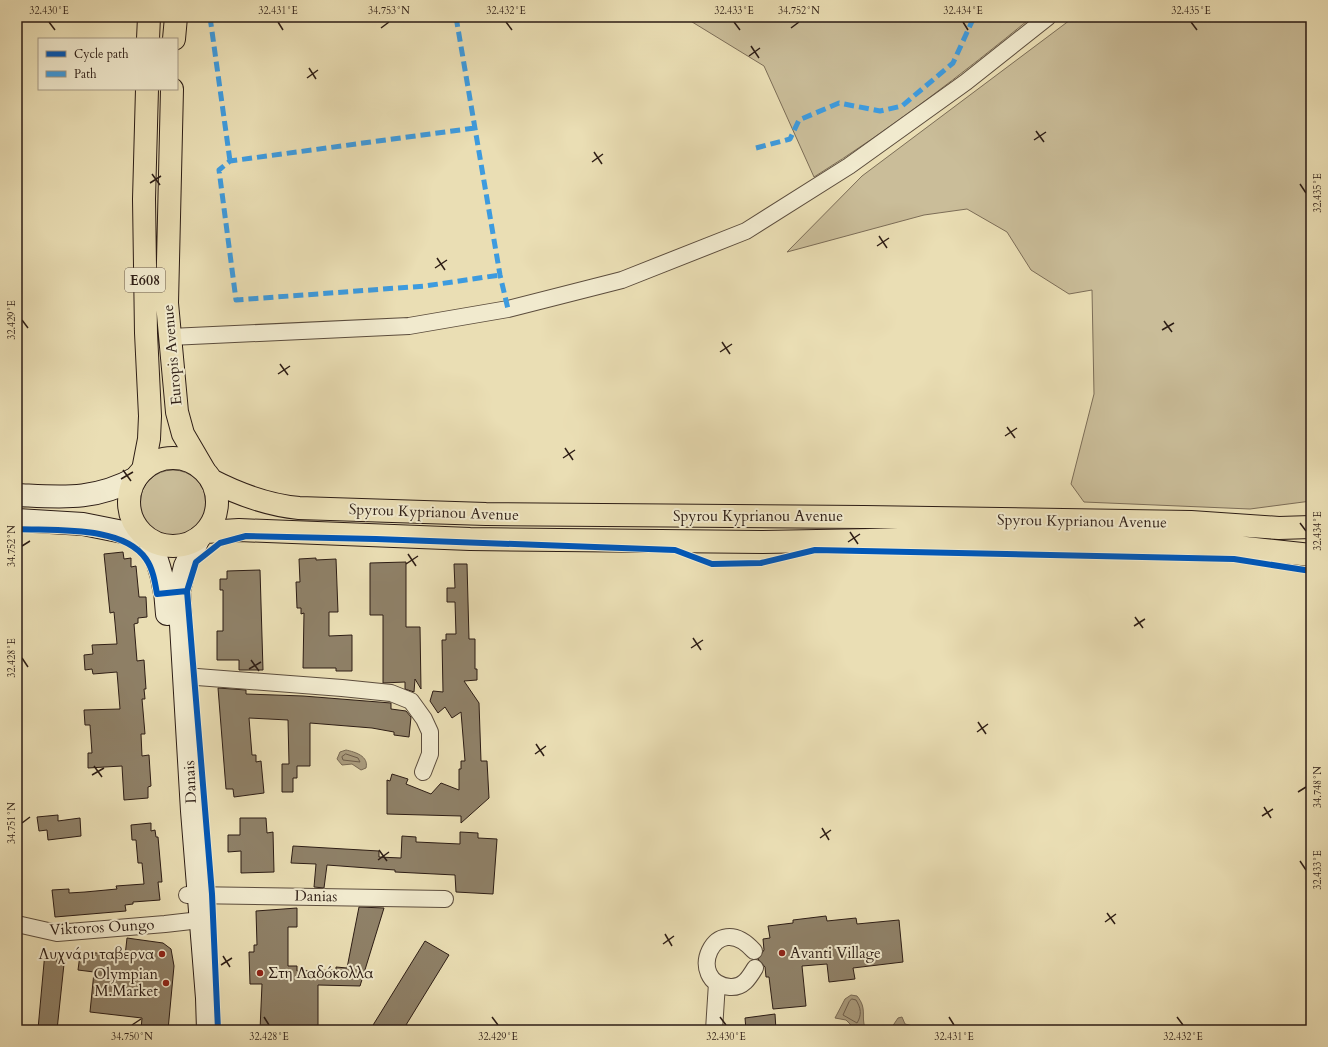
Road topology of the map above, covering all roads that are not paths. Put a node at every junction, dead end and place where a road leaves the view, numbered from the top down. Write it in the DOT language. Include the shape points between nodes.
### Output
graph roads {
  1 [pos="149,17"];
  2 [pos="176,17"];
  3 [pos="1048,17"];
  4 [pos="148,38"];
  5 [pos="174,38"];
  6 [pos="147,90"];
  7 [pos="172,90"];
  8 [pos="170,337"];
  9 [pos="139,474"];
  10 [pos="207,475"];
  11 [pos="17,495"];
  12 [pos="17,520"];
  13 [pos="1311,527"];
  14 [pos="202,535"];
  15 [pos="146,538"];
  16 [pos="1311,555"];
  17 [pos="184,676"];
  18 [pos="423,772"];
  19 [pos="193,895"];
  20 [pos="445,899"];
  21 [pos="194,920"];
  22 [pos="17,924"];
  23 [pos="754,951"];
  24 [pos="755,968"];
  25 [pos="717,983"];
  26 [pos="194,1030"];
  27 [pos="208,1030"];
  28 [pos="714,1030"];
  1 -- 4 [label="main road"];
  2 -- 5 [label="main road"];
  3 -- 8 [label="street" via="966,82 849,166 752,227 622,280 508,309 409,326"];
  6 -- 9 [label="main road, Europis Avenue / E608" via="144,199 150,416 149,439"];
  7 -- 8 [label="main road, Europis Avenue / E608" via="167,303"];
  8 -- 10 [label="main road, Europis Avenue / E608" via="177,412 183,434"];
  9 -- 10 [label="main road" via="152,464 174,458 184,460"];
  9 -- 11 [label="main road" via="112,489 84,496"];
  9 -- 15 [label="main road" via="131,488 129,508 131,519"];
  10 -- 13 [label="main road, Spyrou Kyprianou Avenue" via="251,499 299,508 486,514 1191,522 1279,528"];
  10 -- 14 [label="main road" via="216,492 217,506 213,520"];
  12 -- 15 [label="main road" via="83,524"];
  14 -- 15 [label="main road" via="183,546 174,547 157,544"];
  14 -- 16 [label="main road, Spyrou Kyprianou Avenue" via="239,530 494,539 764,542 925,539 1209,544"];
  14 -- 17 [label="main road, Danais" via="185,566 179,591"];
  15 -- 19 [label="main road, Danais" via="156,555 166,593 171,694"];
  17 -- 18 [label="street" via="391,693 411,701 430,732 430,754"];
  17 -- 19 [label="main road, Danais" via="192,811"];
  19 -- 20 [label="street, Danias"];
  19 -- 21 [label="main road, Danais"];
  21 -- 22 [label="street, Viktoros Oungo" via="57,933"];
  21 -- 26 [label="main road, Danais"];
  21 -- 27 [label="main road, Danais" via="207,998"];
  23 -- 25 [label="street" via="745,941 738,938 722,938 716,942 707,955 706,963 707,970"];
  24 -- 25 [label="street" via="749,979 742,984 734,987"];
  25 -- 28 [label="street"];
}
